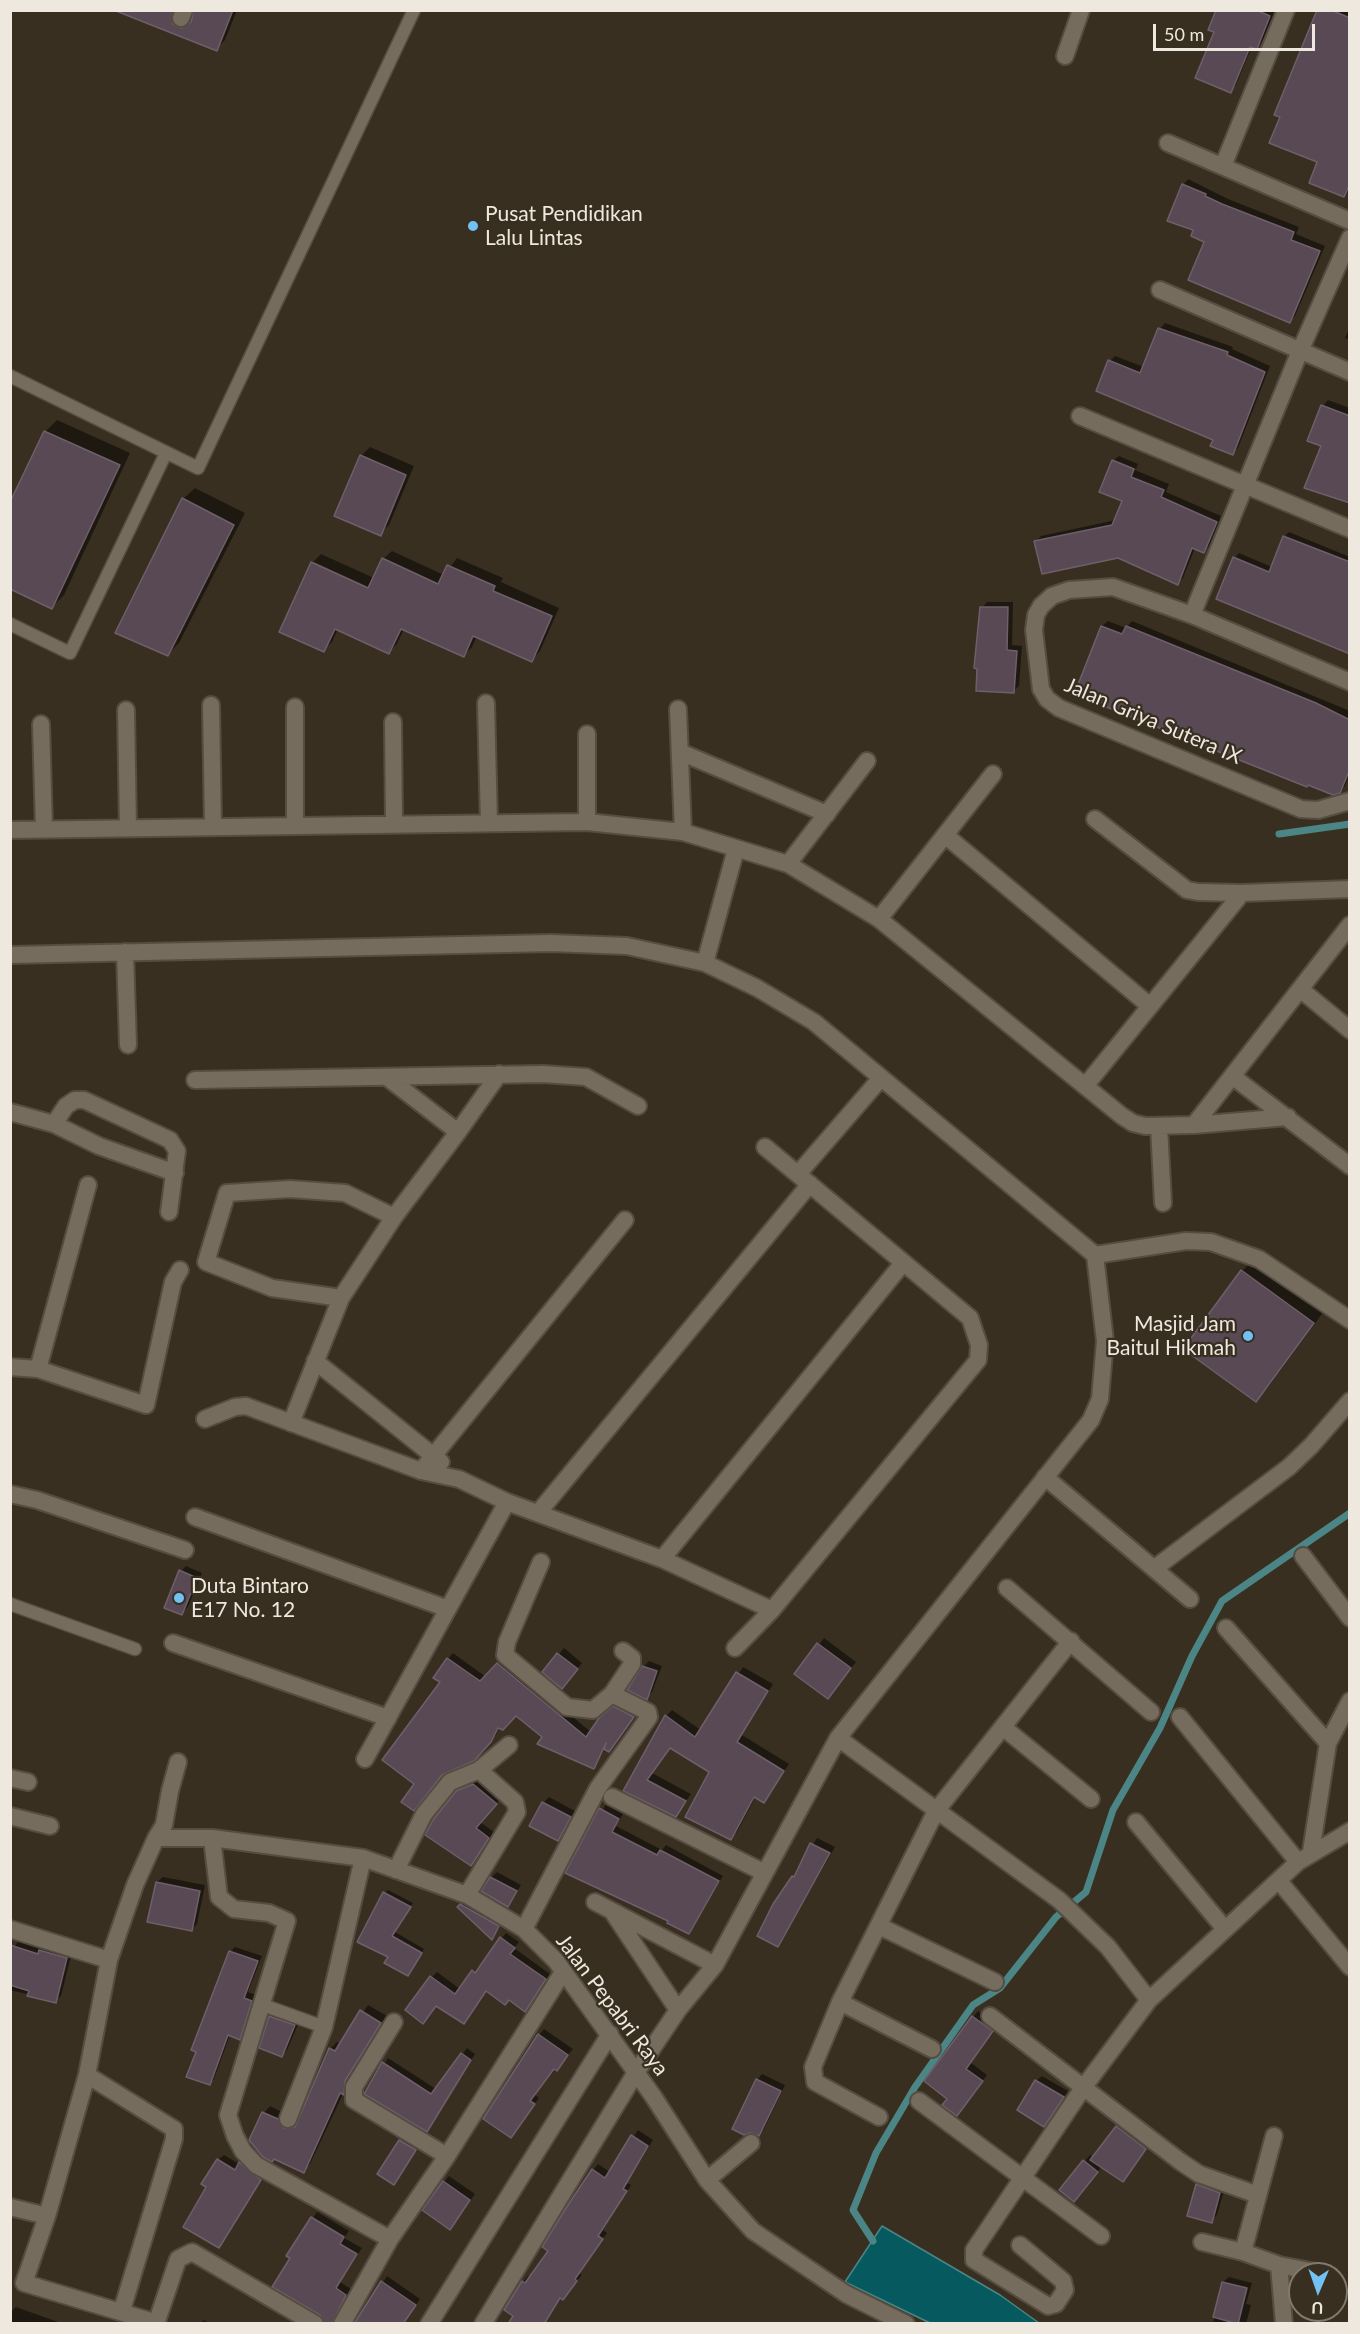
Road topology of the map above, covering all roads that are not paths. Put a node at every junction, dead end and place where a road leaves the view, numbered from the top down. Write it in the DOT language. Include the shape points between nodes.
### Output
graph roads {
  1 [pos="414,10"];
  2 [pos="1081,10"];
  3 [pos="1286,10"];
  4 [pos="1065,56"];
  5 [pos="1168,143"];
  6 [pos="1223,166"];
  7 [pos="1350,221"];
  8 [pos="1350,238"];
  9 [pos="1160,290"];
  10 [pos="1300,351"];
  11 [pos="1350,372"];
  12 [pos="10,376"];
  13 [pos="1080,416"];
  14 [pos="166,453"];
  15 [pos="1245,485"];
  16 [pos="1350,529"];
  17 [pos="1192,615"];
  18 [pos="10,624"];
  19 [pos="1350,682"];
  20 [pos="486,703"];
  21 [pos="211,705"];
  22 [pos="295,708"];
  23 [pos="678,709"];
  24 [pos="126,710"];
  25 [pos="393,722"];
  26 [pos="41,724"];
  27 [pos="587,734"];
  28 [pos="680,752"];
  29 [pos="867,761"];
  30 [pos="993,774"];
  31 [pos="1350,801"];
  32 [pos="827,814"];
  33 [pos="1095,819"];
  34 [pos="587,822"];
  35 [pos="489,823"];
  36 [pos="394,824"];
  37 [pos="295,826"];
  38 [pos="213,827"];
  39 [pos="128,828"];
  40 [pos="44,829"];
  41 [pos="10,830"];
  42 [pos="683,832"];
  43 [pos="945,835"];
  44 [pos="736,849"];
  45 [pos="788,864"];
  46 [pos="1350,889"];
  47 [pos="1242,893"];
  48 [pos="879,919"];
  49 [pos="1350,925"];
  50 [pos="125,952"];
  51 [pos="10,955"];
  52 [pos="705,963"];
  53 [pos="1299,989"];
  54 [pos="1150,1006"];
  55 [pos="1350,1030"];
  56 [pos="128,1045"];
  57 [pos="498,1074"];
  58 [pos="1232,1076"];
  59 [pos="388,1078"];
  60 [pos="881,1078"];
  61 [pos="195,1080"];
  62 [pos="1086,1085"];
  63 [pos="638,1106"];
  64 [pos="10,1112"];
  65 [pos="1288,1117"];
  66 [pos="54,1124"];
  67 [pos="1194,1125"];
  68 [pos="1159,1126"];
  69 [pos="458,1132"];
  70 [pos="765,1147"];
  71 [pos="1350,1166"];
  72 [pos="175,1173"];
  73 [pos="804,1179"];
  74 [pos="88,1185"];
  75 [pos="1162,1203"];
  76 [pos="169,1212"];
  77 [pos="394,1216"];
  78 [pos="625,1220"];
  79 [pos="1095,1255"];
  80 [pos="903,1263"];
  81 [pos="180,1270"];
  82 [pos="341,1298"];
  83 [pos="1350,1320"];
  84 [pos="315,1361"];
  85 [pos="10,1367"];
  86 [pos="38,1369"];
  87 [pos="1350,1401"];
  88 [pos="206,1419"];
  89 [pos="291,1423"];
  90 [pos="434,1455"];
  91 [pos="421,1471"];
  92 [pos="1045,1477"];
  93 [pos="459,1479"];
  94 [pos="10,1494"];
  95 [pos="507,1502"];
  96 [pos="538,1514"];
  97 [pos="195,1517"];
  98 [pos="185,1550"];
  99 [pos="1303,1556"];
  100 [pos="662,1559"];
  101 [pos="541,1562"];
  102 [pos="1155,1568"];
  103 [pos="1007,1588"];
  104 [pos="1190,1599"];
  105 [pos="10,1604"];
  106 [pos="448,1609"];
  107 [pos="772,1610"];
  108 [pos="1350,1618"];
  109 [pos="1226,1628"];
  110 [pos="1071,1641"];
  111 [pos="172,1643"];
  112 [pos="735,1648"];
  113 [pos="135,1649"];
  114 [pos="623,1650"];
  115 [pos="612,1694"];
  116 [pos="1350,1701"];
  117 [pos="1151,1712"];
  118 [pos="1180,1717"];
  119 [pos="388,1718"];
  120 [pos="1004,1728"];
  121 [pos="838,1738"];
  122 [pos="1328,1743"];
  123 [pos="509,1745"];
  124 [pos="366,1759"];
  125 [pos="178,1762"];
  126 [pos="478,1770"];
  127 [pos="10,1778"];
  128 [pos="28,1782"];
  129 [pos="612,1797"];
  130 [pos="1091,1799"];
  131 [pos="936,1811"];
  132 [pos="10,1816"];
  133 [pos="1136,1822"];
  134 [pos="50,1826"];
  135 [pos="1350,1831"];
  136 [pos="156,1838"];
  137 [pos="212,1838"];
  138 [pos="1304,1857"];
  139 [pos="363,1858"];
  140 [pos="396,1870"];
  141 [pos="764,1872"];
  142 [pos="1280,1881"];
  143 [pos="467,1895"];
  144 [pos="595,1902"];
  145 [pos="614,1913"];
  146 [pos="879,1926"];
  147 [pos="10,1929"];
  148 [pos="524,1929"];
  149 [pos="1225,1929"];
  150 [pos="110,1960"];
  151 [pos="715,1965"];
  152 [pos="1349,1966"];
  153 [pos="563,1972"];
  154 [pos="995,1982"];
  155 [pos="1149,2000"];
  156 [pos="840,2002"];
  157 [pos="262,2005"];
  158 [pos="678,2010"];
  159 [pos="990,2016"];
  160 [pos="394,2022"];
  161 [pos="324,2027"];
  162 [pos="610,2034"];
  163 [pos="932,2049"];
  164 [pos="635,2074"];
  165 [pos="87,2075"];
  166 [pos="1083,2088"];
  167 [pos="919,2101"];
  168 [pos="879,2117"];
  169 [pos="288,2119"];
  170 [pos="1274,2136"];
  171 [pos="751,2143"];
  172 [pos="447,2156"];
  173 [pos="1023,2179"];
  174 [pos="708,2180"];
  175 [pos="1258,2195"];
  176 [pos="10,2207"];
  177 [pos="47,2216"];
  178 [pos="1101,2236"];
  179 [pos="390,2239"];
  180 [pos="1202,2242"];
  181 [pos="1020,2245"];
  182 [pos="1242,2252"];
  183 [pos="1279,2265"];
  184 [pos="1288,2267"];
  185 [pos="17,2280"];
  186 [pos="122,2310"];
  187 [pos="157,2323"];
  188 [pos="315,2324"];
  189 [pos="342,2324"];
  190 [pos="429,2324"];
  191 [pos="483,2324"];
  192 [pos="906,2324"];
  193 [pos="1284,2324"];
  1 -- 14 [label="lane" via="198,468"];
  2 -- 4 [label="street"];
  3 -- 6 [label="street"];
  5 -- 6 [label="street"];
  6 -- 7 [label="street"];
  8 -- 10 [label="street"];
  9 -- 10 [label="street"];
  10 -- 11 [label="street"];
  10 -- 15 [label="street"];
  12 -- 14 [label="lane"];
  13 -- 15 [label="street"];
  14 -- 18 [label="lane" via="70,653"];
  15 -- 16 [label="street"];
  15 -- 17 [label="street"];
  17 -- 19 [label="street, Jalan Griya Sutera IX"];
  17 -- 31 [label="street, Jalan Griya Sutera IX" via="1113,587 1069,590 1052,596 1036,615 1034,630 1041,689 1059,708 1302,809 1318,810"];
  20 -- 35 [label="street"];
  21 -- 38 [label="street"];
  22 -- 37 [label="street"];
  23 -- 28 [label="street"];
  24 -- 39 [label="street"];
  25 -- 36 [label="street"];
  26 -- 40 [label="street"];
  27 -- 34 [label="street"];
  28 -- 32 [label="street"];
  28 -- 42 [label="street"];
  29 -- 32 [label="street"];
  30 -- 43 [label="street"];
  32 -- 45 [label="street"];
  33 -- 47 [label="street" via="1187,890"];
  34 -- 35 [label="street"];
  34 -- 42 [label="street"];
  35 -- 36 [label="street"];
  36 -- 37 [label="street"];
  37 -- 38 [label="street"];
  38 -- 39 [label="street"];
  39 -- 40 [label="street"];
  40 -- 41 [label="street"];
  42 -- 44 [label="street"];
  43 -- 48 [label="street"];
  43 -- 54 [label="street"];
  44 -- 45 [label="street"];
  44 -- 52 [label="street"];
  45 -- 48 [label="street"];
  46 -- 47 [label="street"];
  47 -- 54 [label="street"];
  48 -- 62 [label="street"];
  49 -- 53 [label="street"];
  50 -- 51 [label="street"];
  50 -- 52 [label="street" via="551,943 627,946"];
  50 -- 56 [label="street"];
  52 -- 60 [label="street" via="814,1022"];
  53 -- 55 [label="street"];
  53 -- 58 [label="street"];
  54 -- 62 [label="street"];
  57 -- 59 [label="street"];
  57 -- 63 [label="street" via="586,1077"];
  57 -- 69 [label="street"];
  58 -- 65 [label="street"];
  58 -- 67 [label="street"];
  59 -- 61 [label="street"];
  59 -- 69 [label="street"];
  60 -- 73 [label="street"];
  60 -- 79 [label="street"];
  62 -- 68 [label="street" via="1122,1116 1145,1126"];
  64 -- 66 [label="street"];
  65 -- 67 [label="street"];
  65 -- 71 [label="street"];
  66 -- 72 [label="street" via="99,1146"];
  66 -- 72 [label="street" via="66,1106 84,1100 170,1140 177,1151"];
  67 -- 68 [label="street"];
  68 -- 75 [label="street"];
  69 -- 77 [label="street"];
  70 -- 73 [label="street"];
  72 -- 76 [label="street"];
  73 -- 80 [label="street"];
  73 -- 96 [label="street"];
  74 -- 86 [label="street"];
  77 -- 82 [label="street"];
  77 -- 82 [label="street" via="345,1193 290,1188 227,1194 206,1262 273,1288"];
  78 -- 90 [label="street"];
  79 -- 83 [label="street" via="1186,1241 1211,1242 1259,1259"];
  79 -- 92 [label="street" via="1105,1341 1100,1399 1091,1420"];
  80 -- 100 [label="street"];
  80 -- 107 [label="street" via="970,1318 978,1360"];
  81 -- 86 [label="street" via="173,1282 146,1406"];
  82 -- 84 [label="street"];
  84 -- 89 [label="street"];
  84 -- 90 [label="street"];
  85 -- 86 [label="street"];
  87 -- 102 [label="street" via="1289,1467"];
  88 -- 89 [label="street" via="246,1406"];
  89 -- 91 [label="street"];
  90 -- 91 [label="street"];
  90 -- 93 [label="street"];
  91 -- 93 [label="street"];
  92 -- 102 [label="street"];
  92 -- 121 [label="street"];
  93 -- 95 [label="street"];
  94 -- 98 [label="street"];
  95 -- 96 [label="street"];
  95 -- 106 [label="street"];
  96 -- 100 [label="street"];
  97 -- 106 [label="street"];
  99 -- 108 [label="street"];
  100 -- 107 [label="street"];
  101 -- 115 [label="street" via="507,1642 506,1655 567,1707 592,1710"];
  102 -- 104 [label="street"];
  103 -- 110 [label="street"];
  105 -- 113 [label="lane"];
  106 -- 119 [label="street"];
  107 -- 112 [label="street"];
  109 -- 122 [label="street"];
  110 -- 117 [label="street"];
  110 -- 120 [label="street"];
  111 -- 119 [label="street"];
  114 -- 115 [label="street" via="632,1658 632,1664"];
  115 -- 148 [label="street" via="648,1712 649,1717 598,1788"];
  116 -- 122 [label="street"];
  118 -- 138 [label="street"];
  119 -- 124 [label="street"];
  120 -- 130 [label="street"];
  120 -- 131 [label="street"];
  121 -- 131 [label="street"];
  121 -- 141 [label="street"];
  122 -- 138 [label="street"];
  123 -- 126 [label="street"];
  125 -- 136 [label="street" via="164,1825"];
  126 -- 140 [label="street" via="450,1782 432,1802"];
  126 -- 143 [label="street" via="515,1802 516,1812"];
  127 -- 128 [label="street"];
  129 -- 141 [label="street"];
  131 -- 146 [label="street"];
  131 -- 155 [label="street" via="1059,1900 1108,1947"];
  132 -- 134 [label="street"];
  133 -- 149 [label="street"];
  135 -- 138 [label="street"];
  136 -- 137 [label="street, Jalan Pepabri Raya"];
  136 -- 150 [label="street" via="135,1885"];
  137 -- 139 [label="street, Jalan Pepabri Raya"];
  137 -- 157 [label="street" via="219,1897 234,1909 269,1913 287,1921"];
  138 -- 142 [label="street"];
  139 -- 140 [label="street, Jalan Pepabri Raya"];
  139 -- 161 [label="street"];
  140 -- 143 [label="street, Jalan Pepabri Raya"];
  141 -- 151 [label="street"];
  142 -- 149 [label="street"];
  142 -- 152 [label="street"];
  143 -- 148 [label="street, Jalan Pepabri Raya"];
  144 -- 145 [label="street"];
  145 -- 151 [label="street"];
  145 -- 158 [label="street"];
  146 -- 154 [label="street"];
  146 -- 156 [label="street"];
  147 -- 150 [label="street"];
  148 -- 153 [label="street, Jalan Pepabri Raya"];
  149 -- 155 [label="street"];
  150 -- 165 [label="street"];
  151 -- 158 [label="street"];
  153 -- 162 [label="street, Jalan Pepabri Raya"];
  153 -- 172 [label="street"];
  155 -- 166 [label="street"];
  156 -- 163 [label="street"];
  156 -- 168 [label="street" via="812,2075 815,2082"];
  157 -- 161 [label="lane"];
  157 -- 179 [label="street" via="228,2115 243,2151 256,2165"];
  158 -- 164 [label="street"];
  159 -- 166 [label="street"];
  160 -- 172 [label="street" via="354,2087 354,2100"];
  161 -- 169 [label="street"];
  162 -- 164 [label="street, Jalan Pepabri Raya"];
  162 -- 190 [label="street"];
  164 -- 174 [label="street, Jalan Pepabri Raya"];
  164 -- 191 [label="street"];
  165 -- 177 [label="street"];
  165 -- 186 [label="street" via="174,2129"];
  166 -- 173 [label="street"];
  166 -- 175 [label="street" via="1199,2174"];
  167 -- 173 [label="street"];
  170 -- 175 [label="street"];
  171 -- 174 [label="street"];
  172 -- 179 [label="street"];
  173 -- 178 [label="street"];
  173 -- 181 [label="street" via="974,2250 974,2260 1048,2306 1056,2304 1065,2290 1064,2281"];
  174 -- 192 [label="street, Jalan Pepabri Raya" via="753,2231 846,2294"];
  175 -- 182 [label="street"];
  176 -- 177 [label="street"];
  177 -- 185 [label="street"];
  179 -- 189 [label="street"];
  180 -- 182 [label="street"];
  182 -- 183 [label="street"];
  183 -- 184 [label="street"];
  183 -- 193 [label="street"];
  185 -- 186 [label="street"];
  186 -- 187 [label="street"];
  187 -- 188 [label="street" via="178,2259 192,2252"];
}
